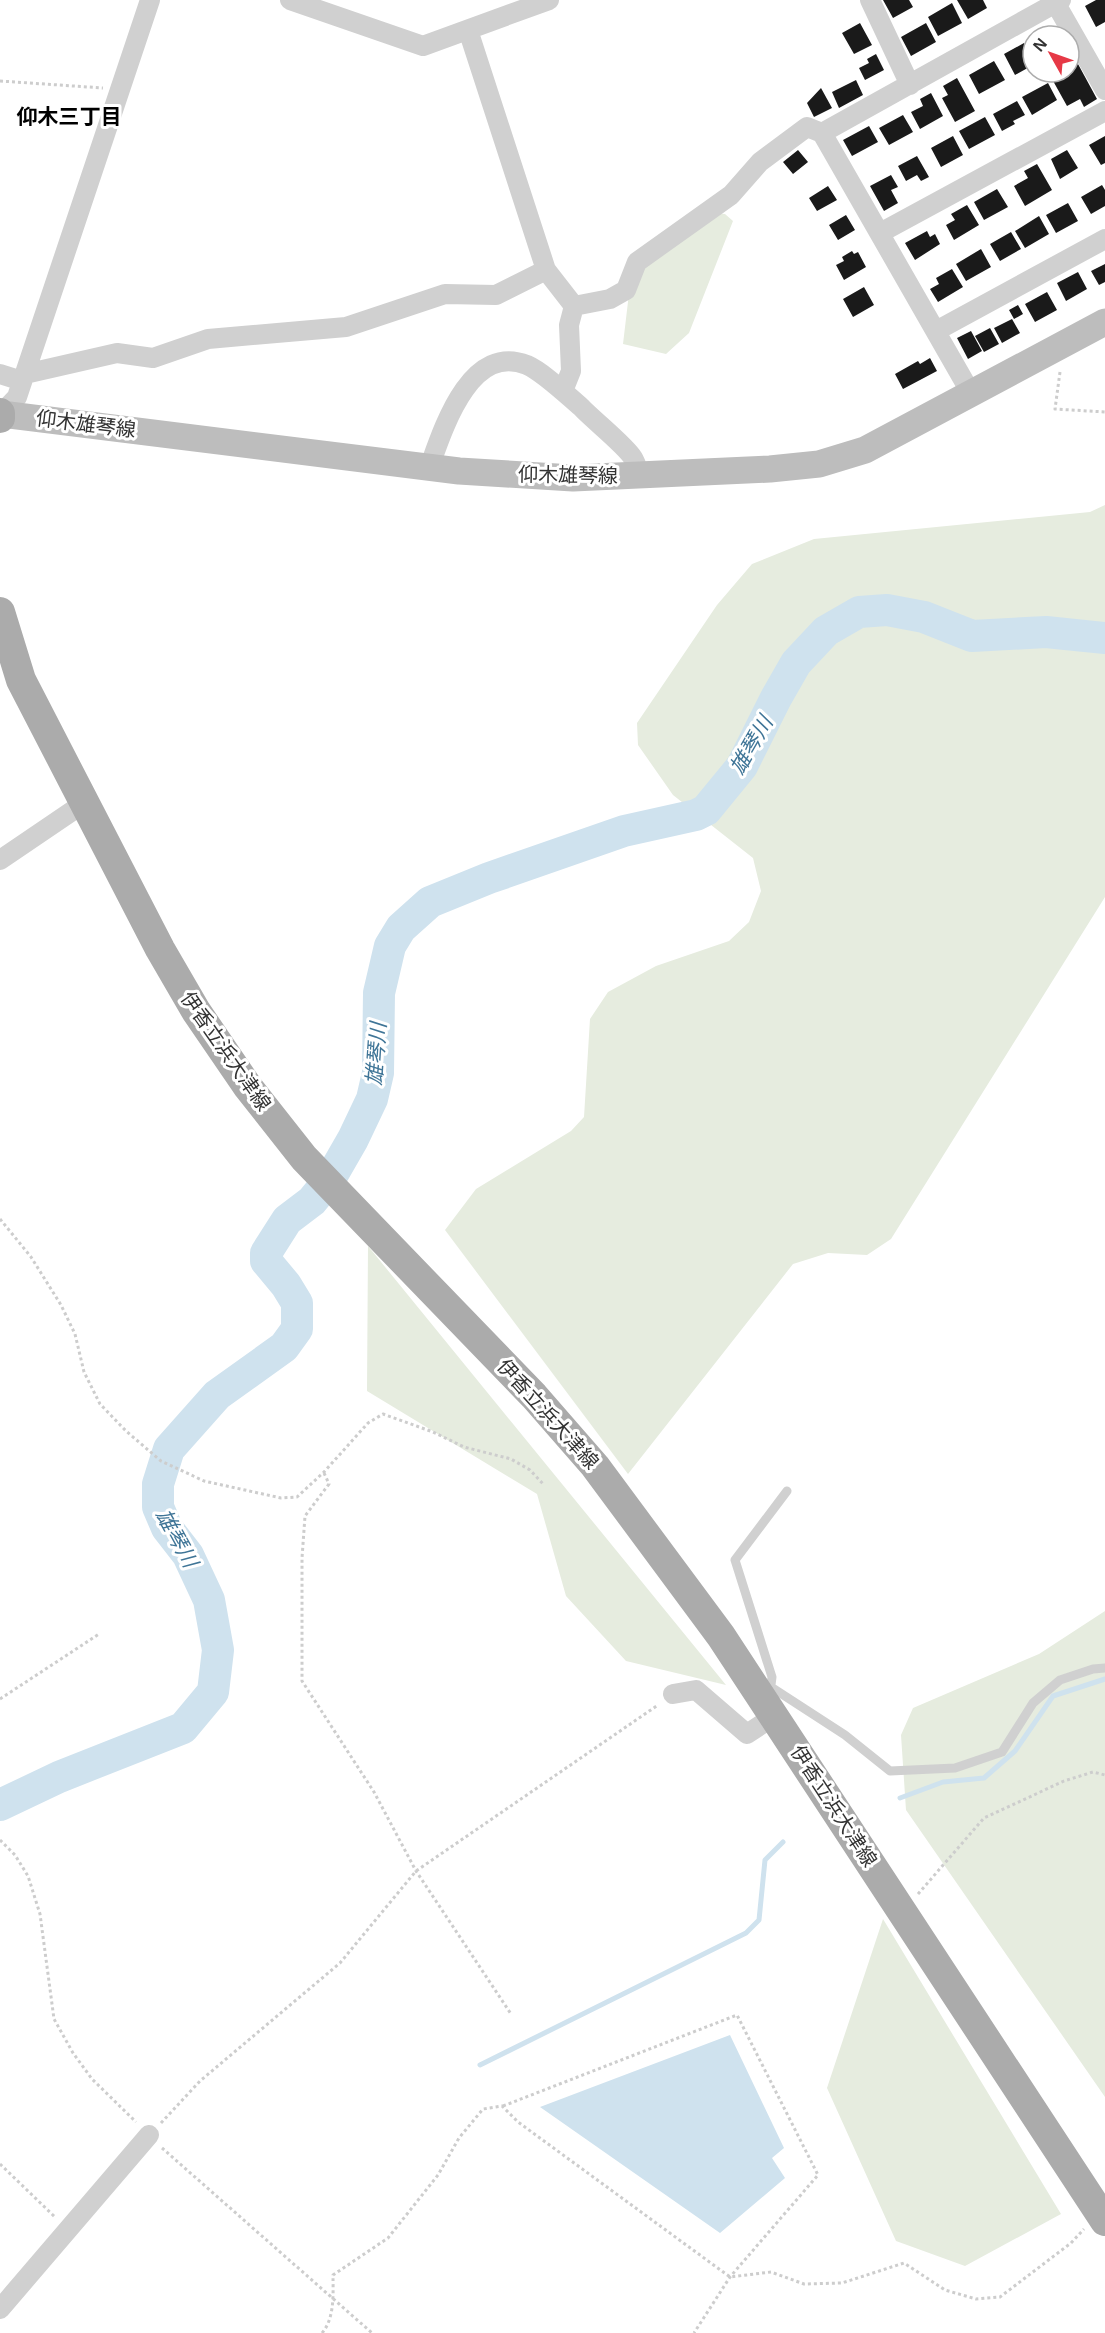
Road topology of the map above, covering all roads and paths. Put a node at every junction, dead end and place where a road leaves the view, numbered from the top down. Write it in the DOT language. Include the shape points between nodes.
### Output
graph roads {
  1 [pos="150,0"];
  2 [pos="290,0"];
  3 [pos="549,0"];
  4 [pos="870,0"];
  5 [pos="1059,2"];
  6 [pos="468,30"];
  7 [pos="0,81"];
  8 [pos="910,85"];
  9 [pos="120,90"];
  10 [pos="1105,90"];
  11 [pos="1105,111"];
  12 [pos="822,133"];
  13 [pos="880,233"];
  14 [pos="1105,239"];
  15 [pos="546,270"];
  16 [pos="574,306"];
  17 [pos="1105,322"];
  18 [pos="936,331"];
  19 [pos="1063,346"];
  20 [pos="0,374"];
  21 [pos="23,378"];
  22 [pos="563,391"];
  23 [pos="972,394"];
  24 [pos="1105,412"];
  25 [pos="0,415"];
  26 [pos="429,468"];
  27 [pos="640,475"];
  28 [pos="0,612"];
  29 [pos="84,803"];
  30 [pos="0,860"];
  31 [pos="0,1219"];
  32 [pos="324,1472"];
  33 [pos="544,1485"];
  34 [pos="787,1491"];
  35 [pos="99,1634"];
  36 [pos="1105,1668"];
  37 [pos="673,1694"];
  38 [pos="0,1699"];
  39 [pos="771,1703"];
  40 [pos="1105,1775"];
  41 [pos="0,1840"];
  42 [pos="416,1871"];
  43 [pos="903,1911"];
  44 [pos="511,2014"];
  45 [pos="502,2106"];
  46 [pos="149,2135"];
  47 [pos="0,2164"];
  48 [pos="1102,2217"];
  49 [pos="68,2229"];
  50 [pos="730,2277"];
  51 [pos="333,2299"];
  52 [pos="0,2309"];
  53 [pos="322,2333"];
  54 [pos="372,2333"];
  55 [pos="694,2333"];
  1 -- 9 [label="street"];
  2 -- 6 [label="street" via="423,46"];
  3 -- 6 [label="street"];
  4 -- 8 [label="street"];
  5 -- 8 [label="street"];
  5 -- 10 [label="street"];
  6 -- 15 [label="street"];
  7 -- 9 [label="path"];
  8 -- 12 [label="street"];
  9 -- 21 [label="street"];
  11 -- 13 [label="street"];
  12 -- 13 [label="street"];
  12 -- 16 [label="street" via="807,127 760,162 731,195 637,262 626,290 610,299"];
  13 -- 18 [label="street"];
  14 -- 18 [label="street"];
  15 -- 16 [label="street"];
  15 -- 21 [label="street" via="496,295 445,294 346,327 207,339 153,358 117,352"];
  16 -- 22 [label="street" via="569,325 571,371"];
  17 -- 19 [label="main road, 仰木雄琴線"];
  18 -- 23 [label="street"];
  19 -- 23 [label="main road, 仰木雄琴線"];
  19 -- 24 [label="path" via="1055,409"];
  20 -- 21 [label="street"];
  21 -- 25 [label="street" via="17,398"];
  22 -- 26 [label="street" via="528,365 508,360 483,368 464,390 447,420"];
  22 -- 27 [label="street" via="633,457"];
  23 -- 27 [label="main road, 仰木雄琴線" via="865,450 819,464"];
  25 -- 26 [label="main road, 仰木雄琴線"];
  26 -- 27 [label="main road, 仰木雄琴線" via="573,478"];
  28 -- 29 [label="main road, 伊香立浜大津線" via="21,680"];
  29 -- 30 [label="street"];
  29 -- 39 [label="main road, 伊香立浜大津線" via="160,949 248,1087 304,1158 534,1396 596,1466"];
  31 -- 32 [label="path" via="31,1257 61,1305 75,1334 84,1372 100,1404 161,1461 204,1481 281,1498 297,1497"];
  32 -- 33 [label="path" via="368,1423 383,1414 464,1447 511,1459 530,1470"];
  32 -- 42 [label="path" via="329,1484 305,1515 302,1681 374,1792"];
  34 -- 39 [label="lane" via="735,1560 772,1677"];
  35 -- 38 [label="path"];
  36 -- 39 [label="lane" via="1060,1680 1033,1703 1002,1752 956,1768 890,1771 845,1735"];
  37 -- 39 [label="street" via="696,1690 747,1734"];
  37 -- 42 [label="path"];
  39 -- 43 [label="main road, 伊香立浜大津線"];
  40 -- 43 [label="path" via="1093,1772 1064,1781 984,1818"];
  41 -- 46 [label="path" via="28,1876 40,1914 54,2019 92,2079"];
  42 -- 44 [label="path"];
  42 -- 46 [label="path" via="340,1963 200,2081"];
  43 -- 48 [label="main road, 伊香立浜大津線"];
  45 -- 50 [label="path" via="518,2122"];
  45 -- 50 [label="path" via="737,2015 818,2175"];
  45 -- 51 [label="path" via="483,2109 388,2238 333,2275"];
  46 -- 49 [label="street"];
  46 -- 51 [label="path"];
  47 -- 49 [label="path"];
  48 -- 50 [label="path" via="1000,2297 976,2300 945,2290 904,2264 842,2283 804,2284 771,2272"];
  49 -- 52 [label="street"];
  50 -- 55 [label="path"];
  51 -- 53 [label="path" via="328,2326"];
  51 -- 54 [label="path"];
}
